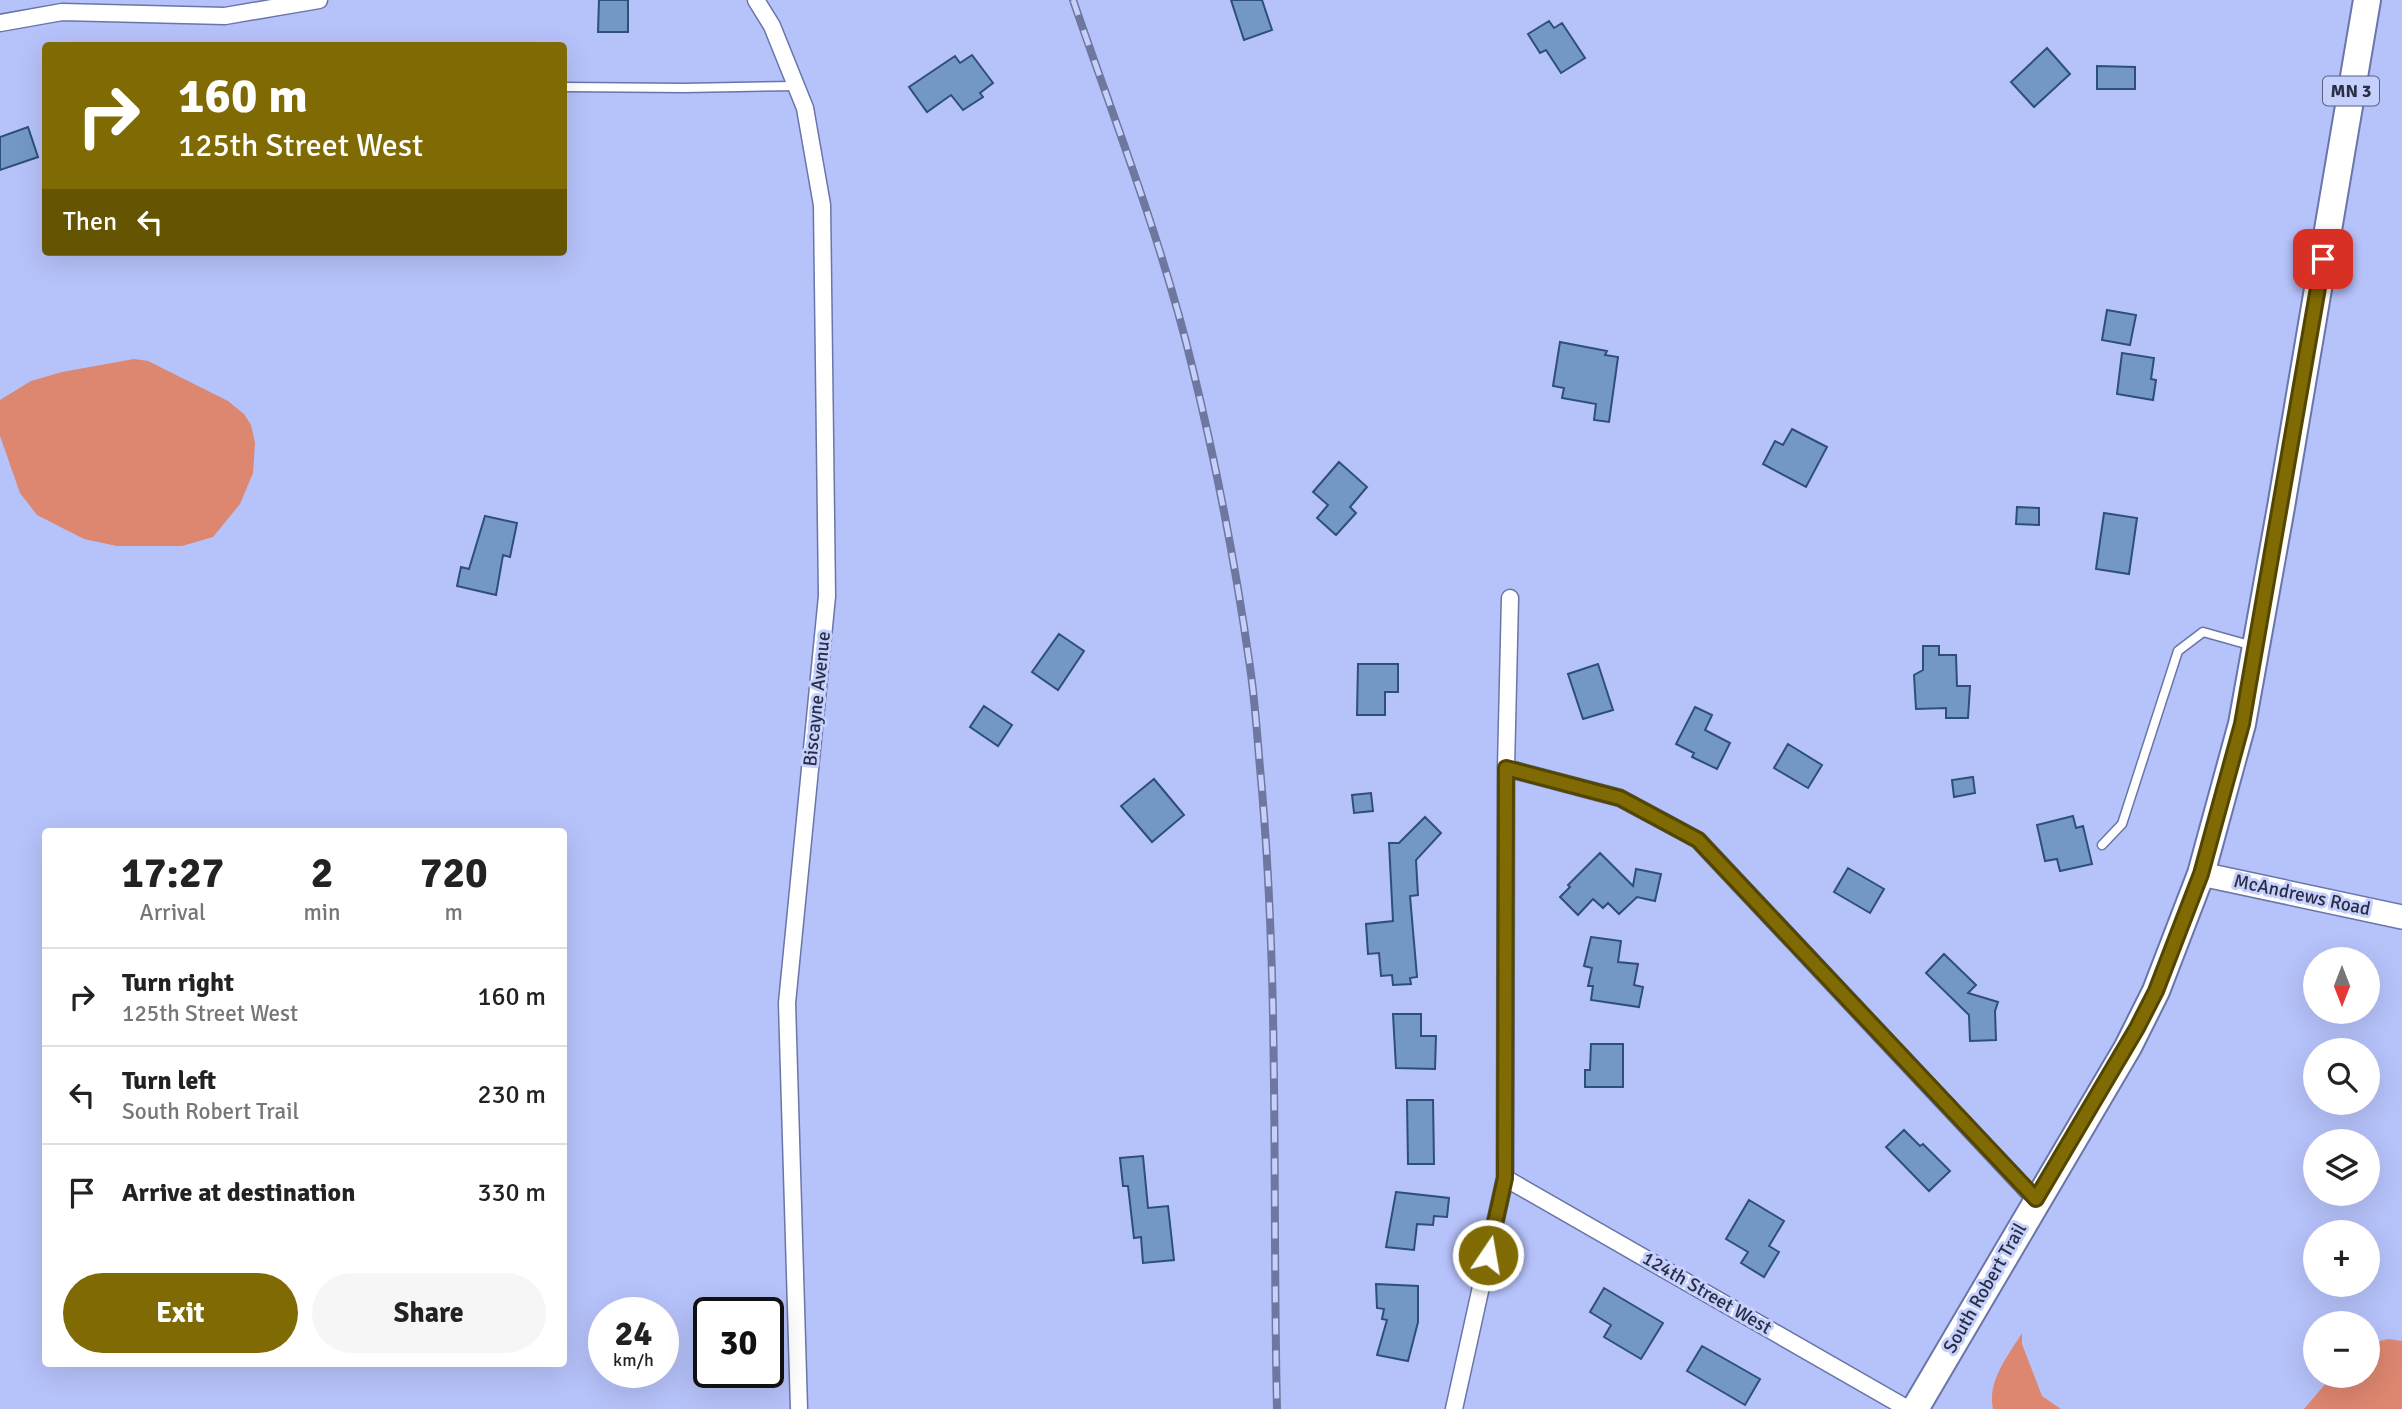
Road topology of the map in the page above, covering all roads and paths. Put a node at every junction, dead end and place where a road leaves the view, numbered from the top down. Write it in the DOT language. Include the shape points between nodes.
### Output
graph roads {
  1 [pos="319,0"];
  2 [pos="756,0"];
  3 [pos="2367,0"];
  4 [pos="0,23"];
  5 [pos="796,86"];
  6 [pos="567,87"];
  7 [pos="1510,598"];
  8 [pos="2256,647"];
  9 [pos="1506,768"];
  10 [pos="2102,845"];
  11 [pos="2201,874"];
  12 [pos="2402,917"];
  13 [pos="1505,1178"];
  14 [pos="2036,1199"];
  15 [pos="799,1409"];
  16 [pos="1454,1409"];
  17 [pos="1908,1409"];
  18 [pos="1915,1409"];
  1 -- 4 [label="street" via="225,16 62,12"];
  2 -- 5 [label="street, Biscayne Avenue" via="772,26"];
  3 -- 8 [label="main road, South Robert Trail / MN 3"];
  5 -- 6 [label="lane"];
  5 -- 15 [label="street, Biscayne Avenue" via="805,108 822,205 827,596 787,1003"];
  7 -- 9 [label="street"];
  8 -- 10 [label="lane" via="2203,632 2178,651 2122,824"];
  8 -- 11 [label="main road, South Robert Trail / MN 3" via="2242,724"];
  9 -- 13 [label="street"];
  9 -- 14 [label="street" via="1620,798 1698,840"];
  11 -- 12 [label="main road, McAndrews Road"];
  11 -- 14 [label="main road, South Robert Trail / MN 3" via="2139,1025"];
  13 -- 16 [label="street"];
  13 -- 17 [label="street, 124th Street West"];
  14 -- 18 [label="main road, South Robert Trail / MN 3"];
}
